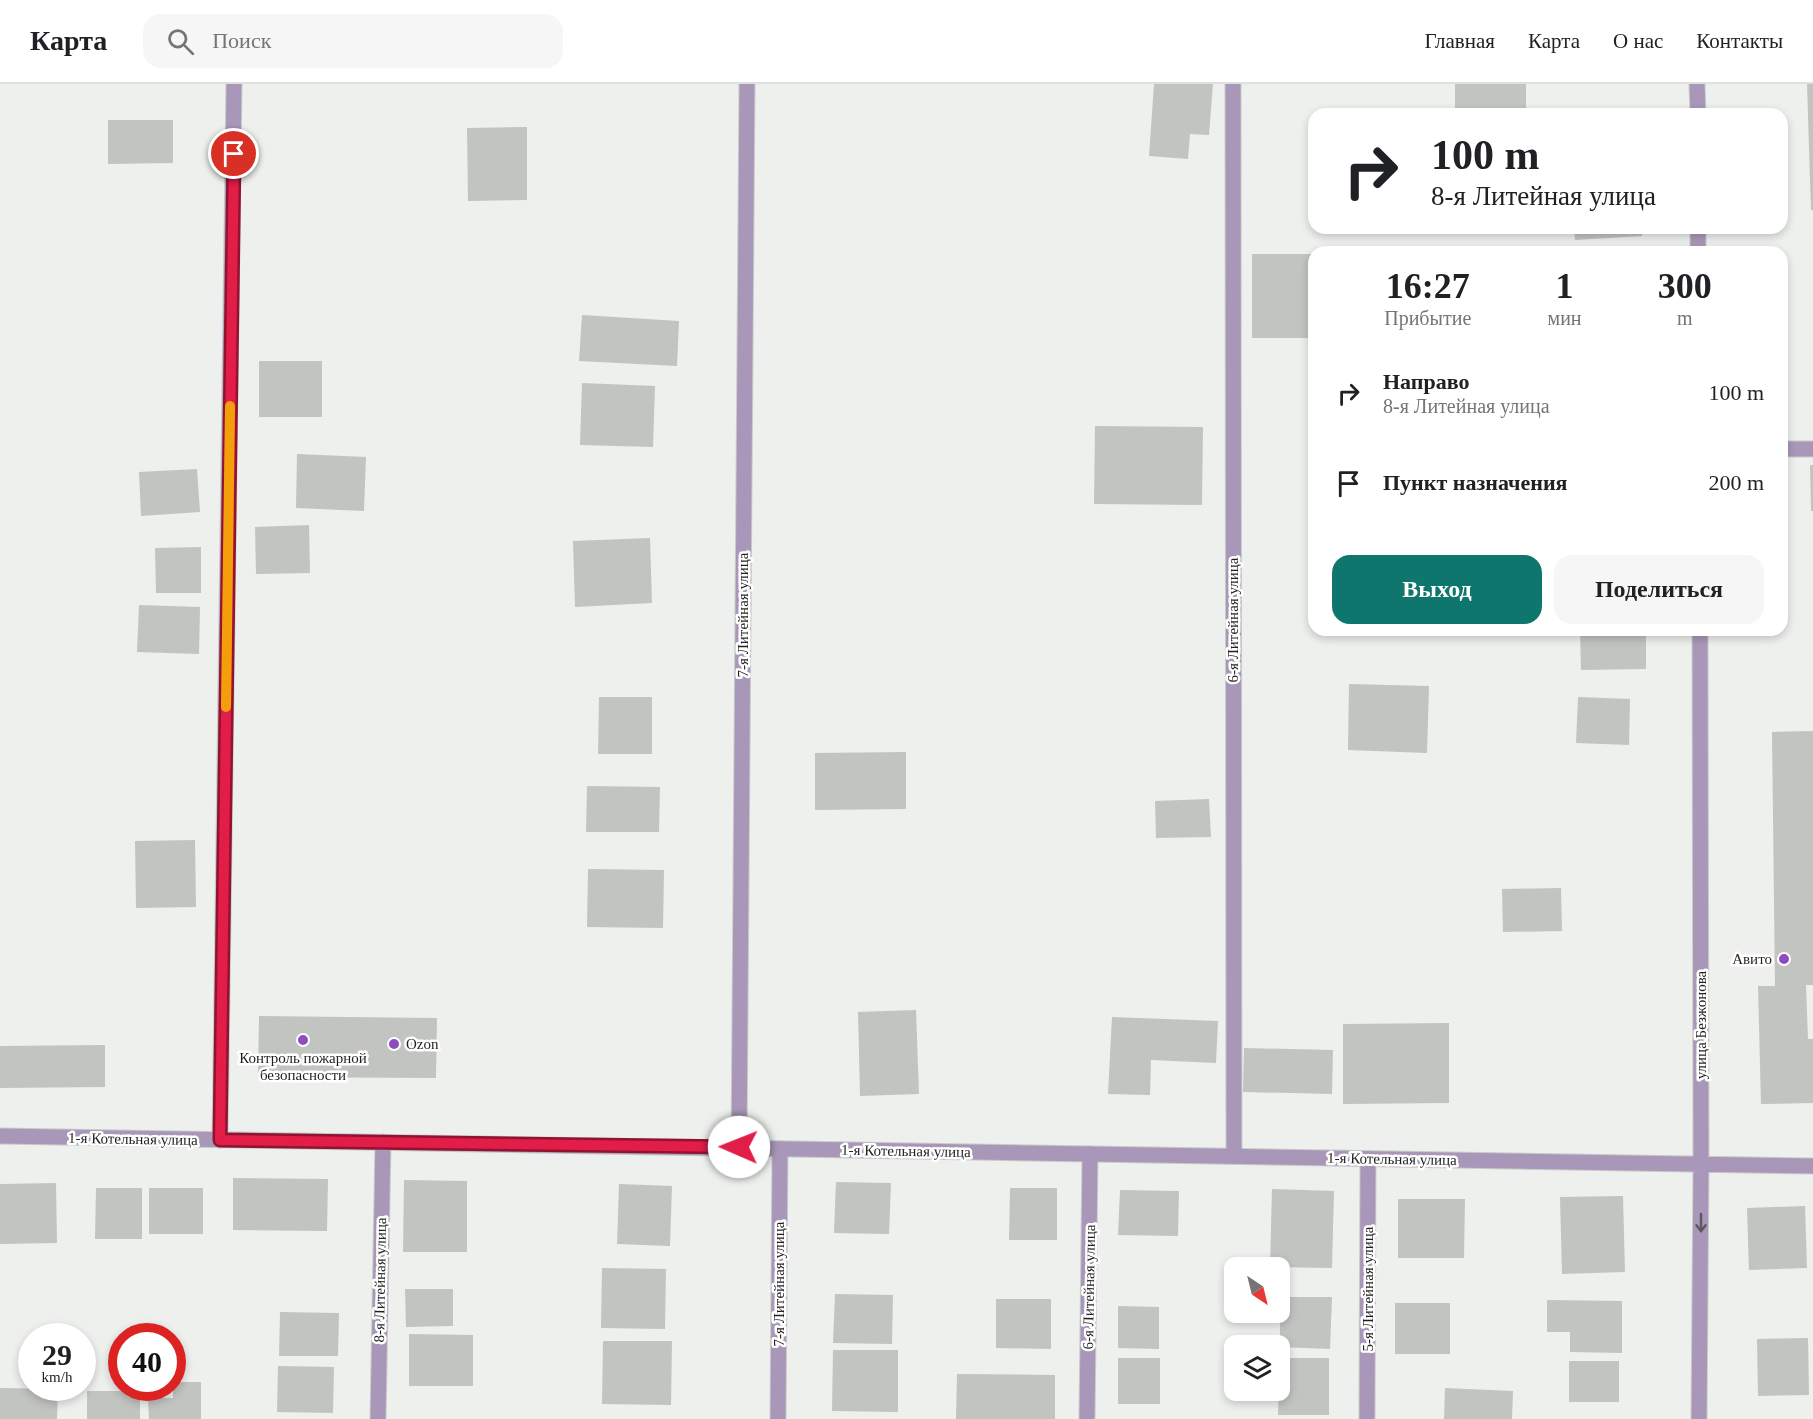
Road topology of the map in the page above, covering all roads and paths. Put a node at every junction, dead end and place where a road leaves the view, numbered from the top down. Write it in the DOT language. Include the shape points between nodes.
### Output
graph roads {
  1 [pos="234,84"];
  2 [pos="747,84"];
  3 [pos="1233,84"];
  4 [pos="1698,84"];
  5 [pos="1698,108"];
  6 [pos="1788,449"];
  7 [pos="1813,449"];
  8 [pos="1700,636"];
  9 [pos="0,1136"];
  10 [pos="220,1140"];
  11 [pos="383,1142"];
  12 [pos="739,1147"];
  13 [pos="780,1149"];
  14 [pos="1090,1154"];
  15 [pos="1234,1156"];
  16 [pos="1368,1159"];
  17 [pos="1701,1165"];
  18 [pos="1813,1166"];
  19 [pos="378,1419"];
  20 [pos="778,1419"];
  21 [pos="1087,1419"];
  22 [pos="1367,1419"];
  23 [pos="1699,1419"];
  1 -- 10 [label="street"];
  2 -- 12 [label="street, 7-я Литейная улица"];
  3 -- 15 [label="street, 6-я Литейная улица"];
  4 -- 5 [label="street"];
  6 -- 7 [label="street"];
  8 -- 17 [label="street, улица Безжонова"];
  9 -- 10 [label="street, 1-я Котельная улица"];
  10 -- 11 [label="street, 1-я Котельная улица"];
  11 -- 12 [label="street, 1-я Котельная улица"];
  11 -- 19 [label="street, 8-я Литейная улица"];
  12 -- 13 [label="street, 1-я Котельная улица"];
  13 -- 14 [label="street, 1-я Котельная улица"];
  13 -- 20 [label="street, 7-я Литейная улица"];
  14 -- 15 [label="street, 1-я Котельная улица"];
  14 -- 21 [label="street, 6-я Литейная улица"];
  15 -- 16 [label="street, 1-я Котельная улица"];
  16 -- 17 [label="street, 1-я Котельная улица"];
  16 -- 22 [label="street, 5-я Литейная улица"];
  17 -- 18 [label="street, 1-я Котельная улица"];
  17 -- 23 [label="street, улица Безжонова, one-way"];
}
